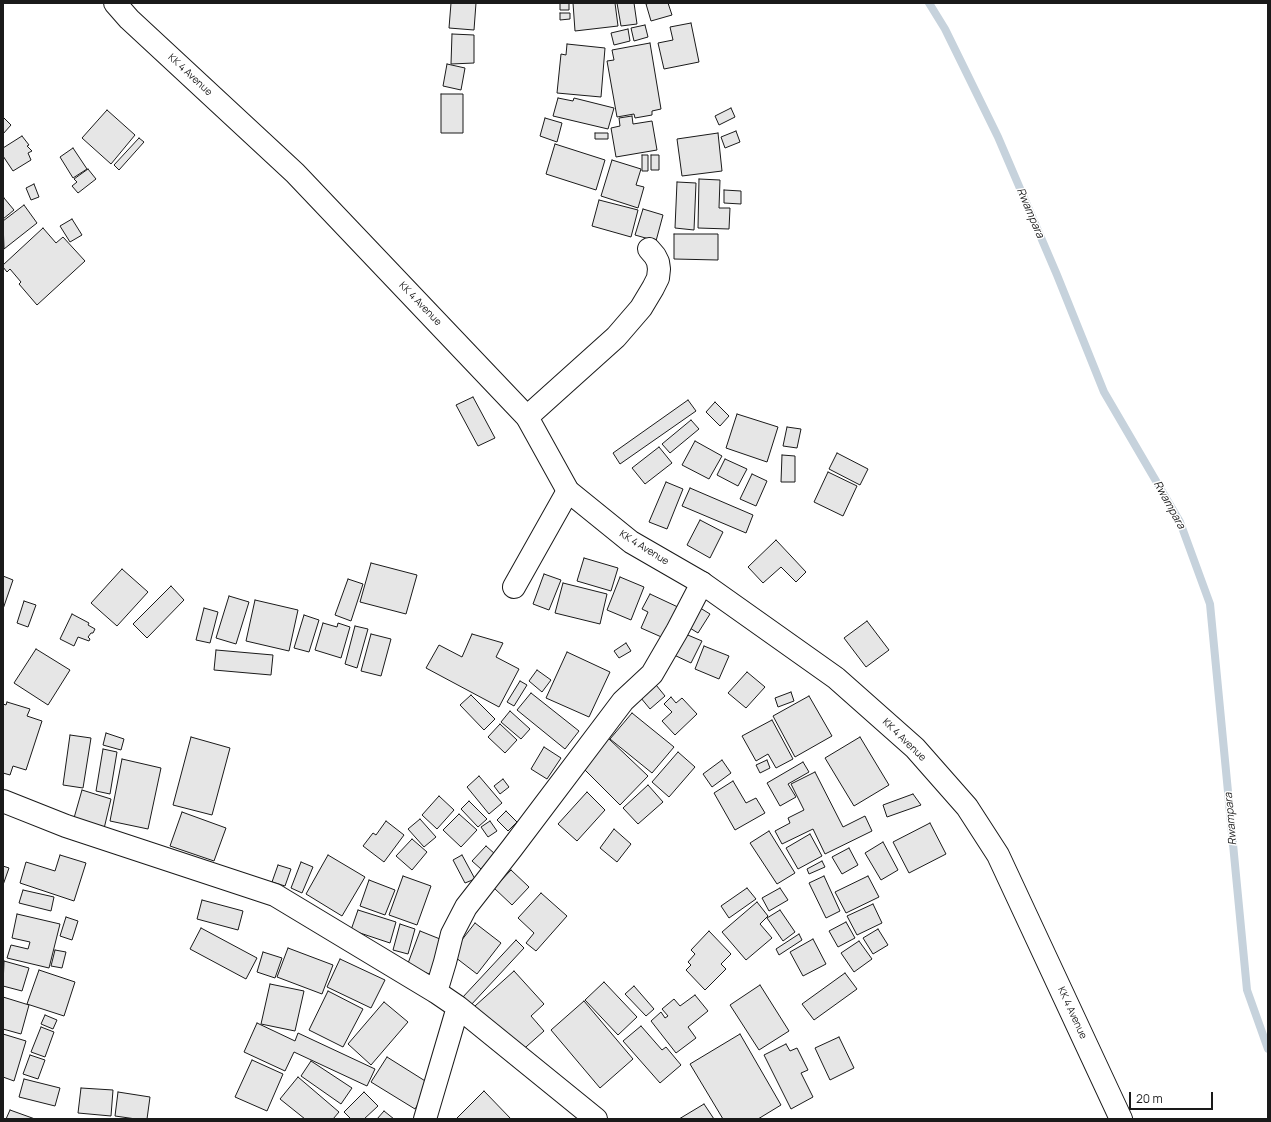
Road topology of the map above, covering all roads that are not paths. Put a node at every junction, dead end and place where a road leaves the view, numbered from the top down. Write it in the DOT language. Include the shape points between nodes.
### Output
graph roads {
  1 [pos="115,3"];
  2 [pos="649,249"];
  3 [pos="527,417"];
  4 [pos="568,491"];
  5 [pos="702,583"];
  6 [pos="514,587"];
  7 [pos="3,801"];
  8 [pos="436,992"];
  9 [pos="458,1007"];
  10 [pos="425,1119"];
  11 [pos="596,1119"];
  12 [pos="1121,1119"];
  1 -- 3 [label="street, KK 4 Avenue" via="129,19 295,173"];
  2 -- 3 [label="street" via="658,262 658,278 641,308 616,337"];
  3 -- 4 [label="street, KK 4 Avenue"];
  4 -- 5 [label="street, KK 4 Avenue" via="631,542"];
  4 -- 6 [label="street"];
  5 -- 8 [label="street" via="652,674 622,701 466,907 452,934"];
  5 -- 12 [label="street, KK 4 Avenue" via="836,678 915,748 967,807 998,855"];
  7 -- 8 [label="street" via="66,826 275,895"];
  8 -- 9 [label="street"];
  9 -- 10 [label="street"];
  9 -- 11 [label="street"];
}
